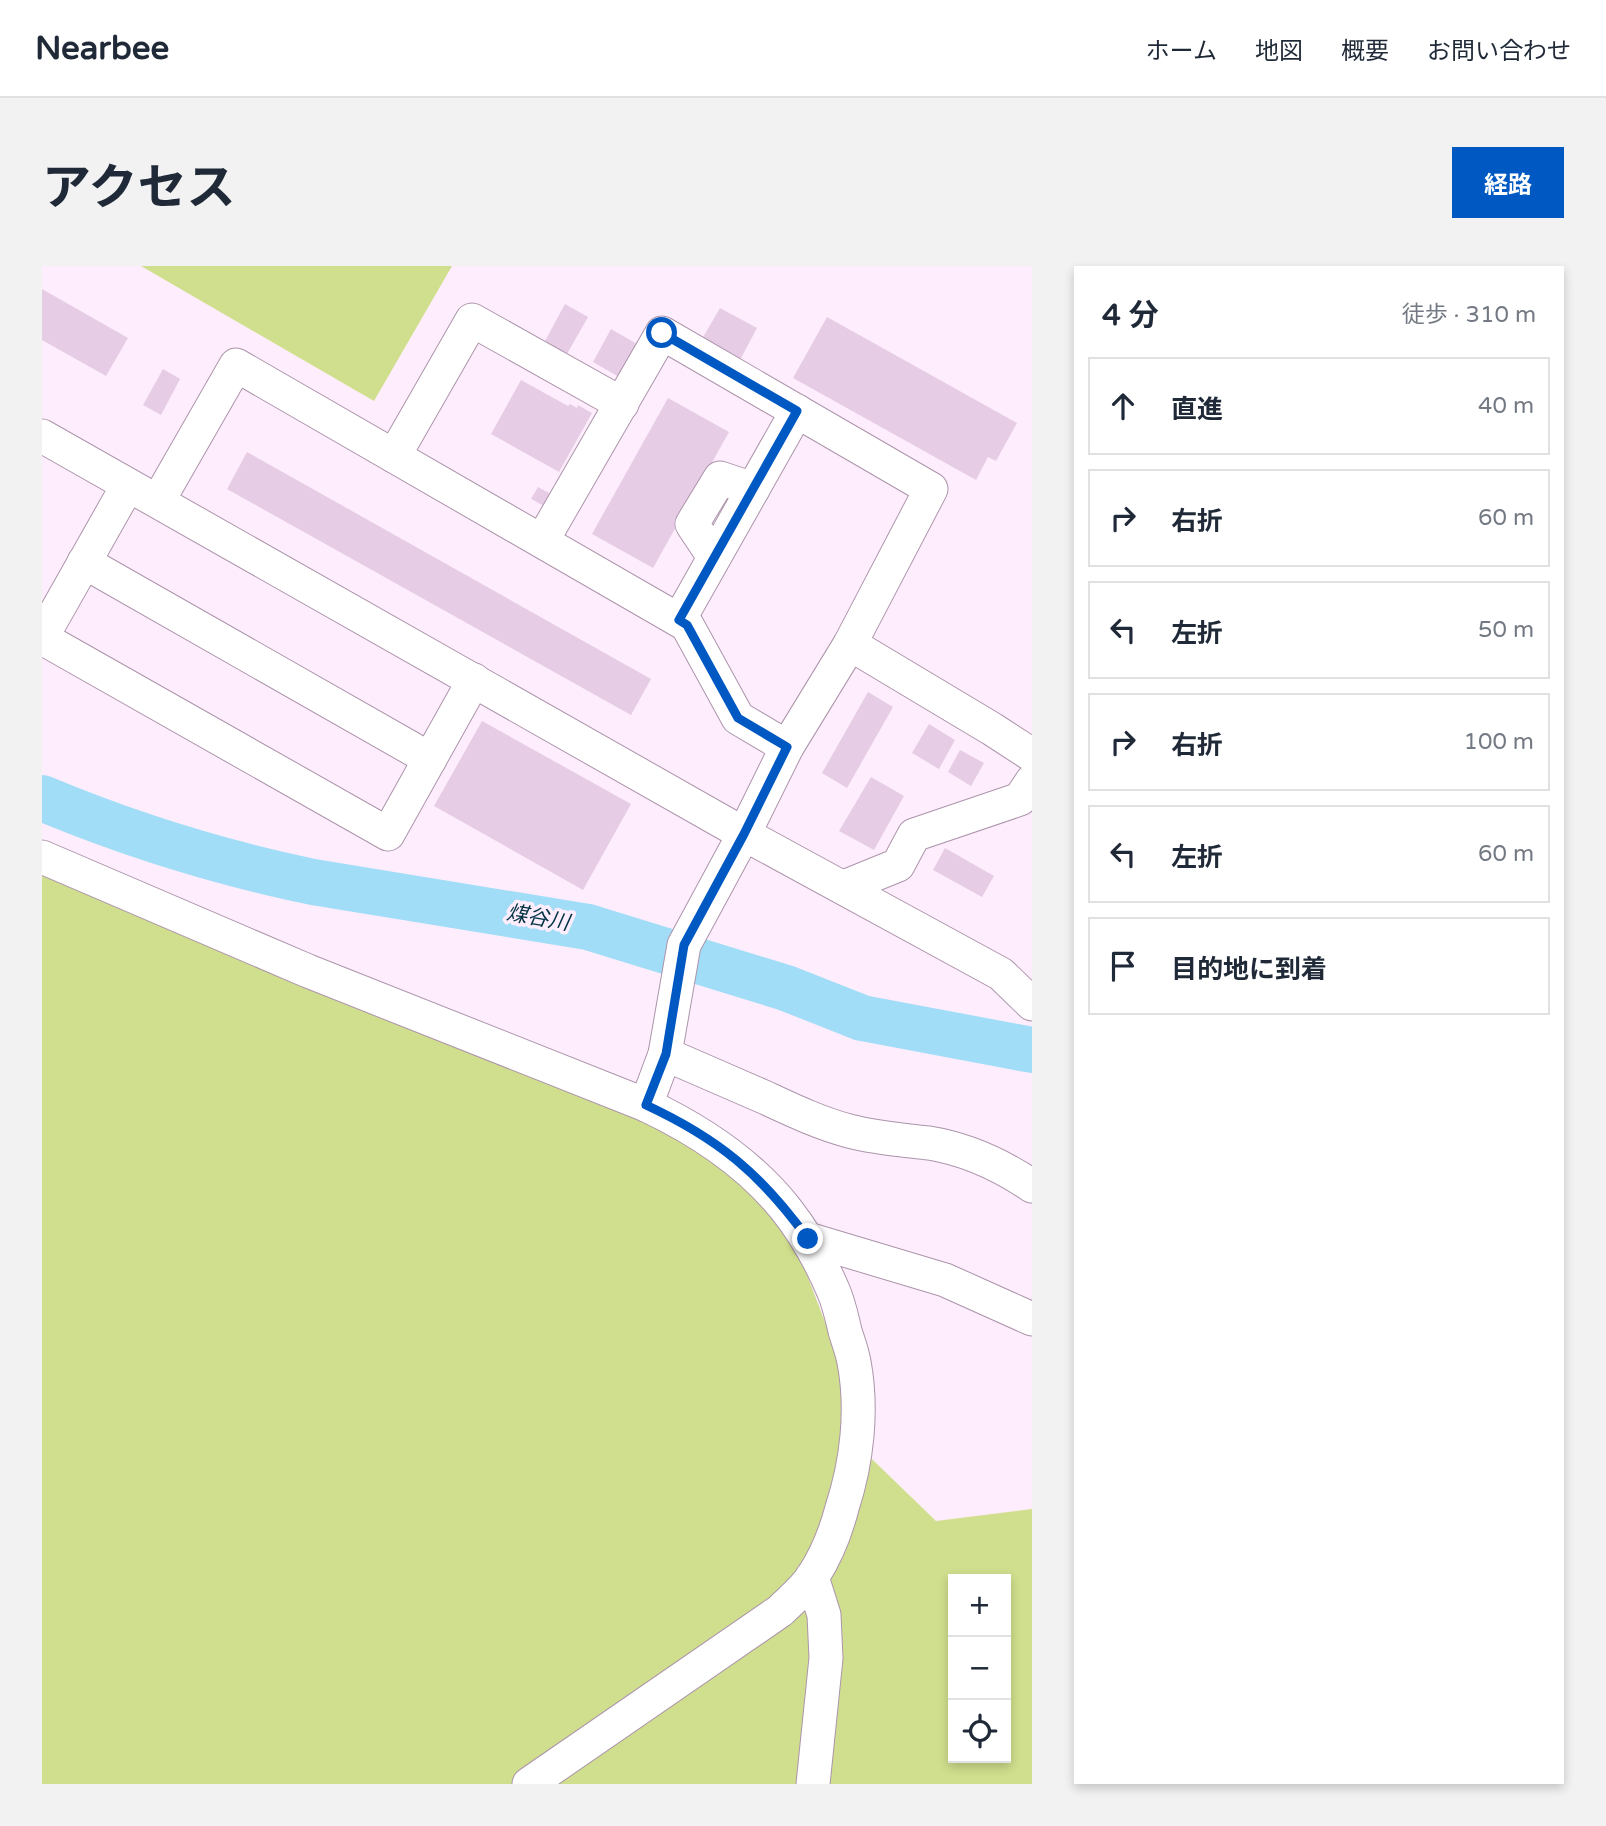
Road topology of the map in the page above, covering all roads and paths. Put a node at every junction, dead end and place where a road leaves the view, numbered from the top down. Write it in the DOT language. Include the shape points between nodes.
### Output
graph roads {
  1 [pos="622,404"];
  2 [pos="797,411"];
  3 [pos="42,436"];
  4 [pos="394,456"];
  5 [pos="128,485"];
  6 [pos="158,501"];
  7 [pos="542,541"];
  8 [pos="84,562"];
  9 [pos="679,620"];
  10 [pos="45,643"];
  11 [pos="850,644"];
  12 [pos="474,680"];
  13 [pos="787,747"];
  14 [pos="1032,755"];
  15 [pos="430,759"];
  16 [pos="1032,781"];
  17 [pos="744,834"];
  18 [pos="42,857"];
  19 [pos="844,887"];
  20 [pos="1031,1002"];
  21 [pos="668,1044"];
  22 [pos="646,1105"];
  23 [pos="1032,1186"];
  24 [pos="808,1239"];
  25 [pos="1032,1319"];
  26 [pos="812,1577"];
  27 [pos="529,1784"];
  28 [pos="813,1784"];
  1 -- 2 [label="lane" via="662,333"];
  1 -- 4 [label="lane" via="472,320"];
  1 -- 7 [label="lane"];
  2 -- 9 [label="lane" via="753,489 720,478 692,524 714,557"];
  2 -- 11 [label="lane" via="931,489"];
  3 -- 5 [label="lane"];
  4 -- 6 [label="lane" via="236,365"];
  4 -- 7 [label="lane"];
  5 -- 6 [label="lane"];
  5 -- 8 [label="lane"];
  6 -- 12 [label="lane"];
  7 -- 9 [label="lane"];
  8 -- 10 [label="lane"];
  8 -- 15 [label="lane"];
  9 -- 13 [label="lane" via="687,625 738,718"];
  10 -- 15 [label="lane" via="388,834"];
  11 -- 13 [label="lane"];
  11 -- 14 [label="lane"];
  12 -- 15 [label="lane"];
  12 -- 17 [label="lane"];
  13 -- 17 [label="lane"];
  16 -- 19 [label="lane" via="1020,799 914,835 898,865"];
  17 -- 19 [label="lane"];
  17 -- 21 [label="lane" via="684,945"];
  18 -- 22 [label="lane" via="308,971"];
  19 -- 20 [label="lane" via="1001,974"];
  21 -- 22 [label="lane"];
  21 -- 23 [label="lane" via="817,1121 885,1139 950,1148 991,1162"];
  22 -- 24 [label="lane" via="732,1156 785,1208"];
  24 -- 25 [label="lane" via="945,1280"];
  24 -- 26 [label="lane" via="834,1292 854,1360 857,1394 848,1491"];
  26 -- 27 [label="lane" via="780,1611"];
  26 -- 28 [label="lane" via="824,1615 826,1658"];
}
